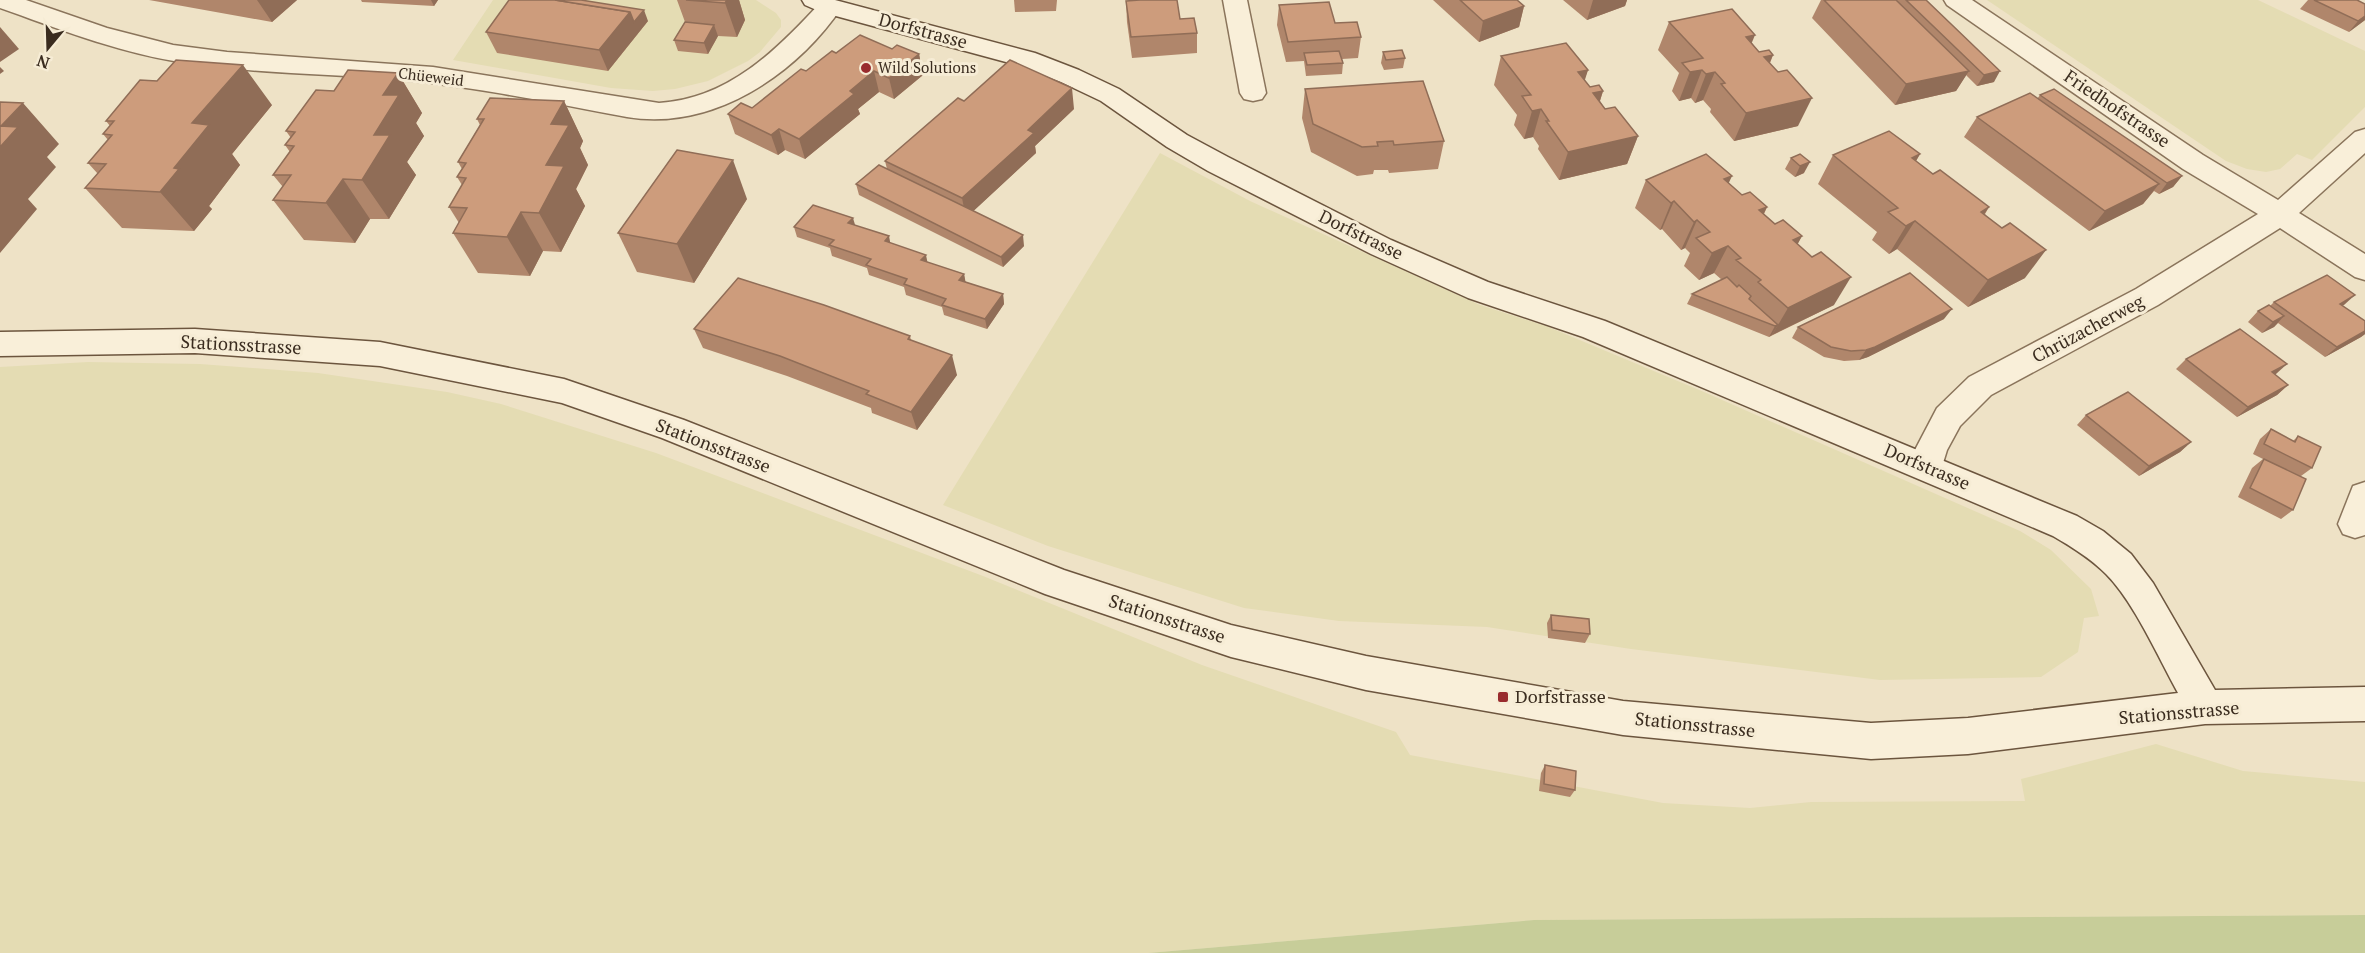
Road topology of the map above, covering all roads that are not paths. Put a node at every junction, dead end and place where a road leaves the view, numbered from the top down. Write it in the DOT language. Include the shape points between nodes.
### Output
graph roads {
  1 [pos="2,0"];
  2 [pos="1235,0"];
  3 [pos="1956,0"];
  4 [pos="822,4"];
  5 [pos="1253,93"];
  6 [pos="2365,138"];
  7 [pos="2279,215"];
  8 [pos="2365,269"];
  9 [pos="0,344"];
  10 [pos="1927,467"];
  11 [pos="2365,704"];
  12 [pos="2205,707"];
  1 -- 4 [label="street, Chüeweid" via="143,48 178,54 433,75 664,112 705,103 746,87 783,58"];
  2 -- 5 [label="street"];
  3 -- 7 [label="street, Friedhofstrasse" via="2193,162"];
  4 -- 10 [label="street, Dorfstrasse" via="1026,59 1070,76 1110,96 1218,164 1381,247 1478,290 1594,329"];
  6 -- 7 [label="street, Chrüzacherweg"];
  7 -- 8 [label="street"];
  7 -- 10 [label="street, Chrüzacherweg" via="2147,297 1980,386 1948,417 1930,450"];
  9 -- 12 [label="street, Stationsstrasse" via="195,341 380,354 564,391 673,429 1057,583 1231,640 1366,673 1623,718 1871,741 1968,736"];
  10 -- 12 [label="street, Dorfstrasse" via="2065,526 2119,564 2141,594"];
  11 -- 12 [label="street, Stationsstrasse"];
}
